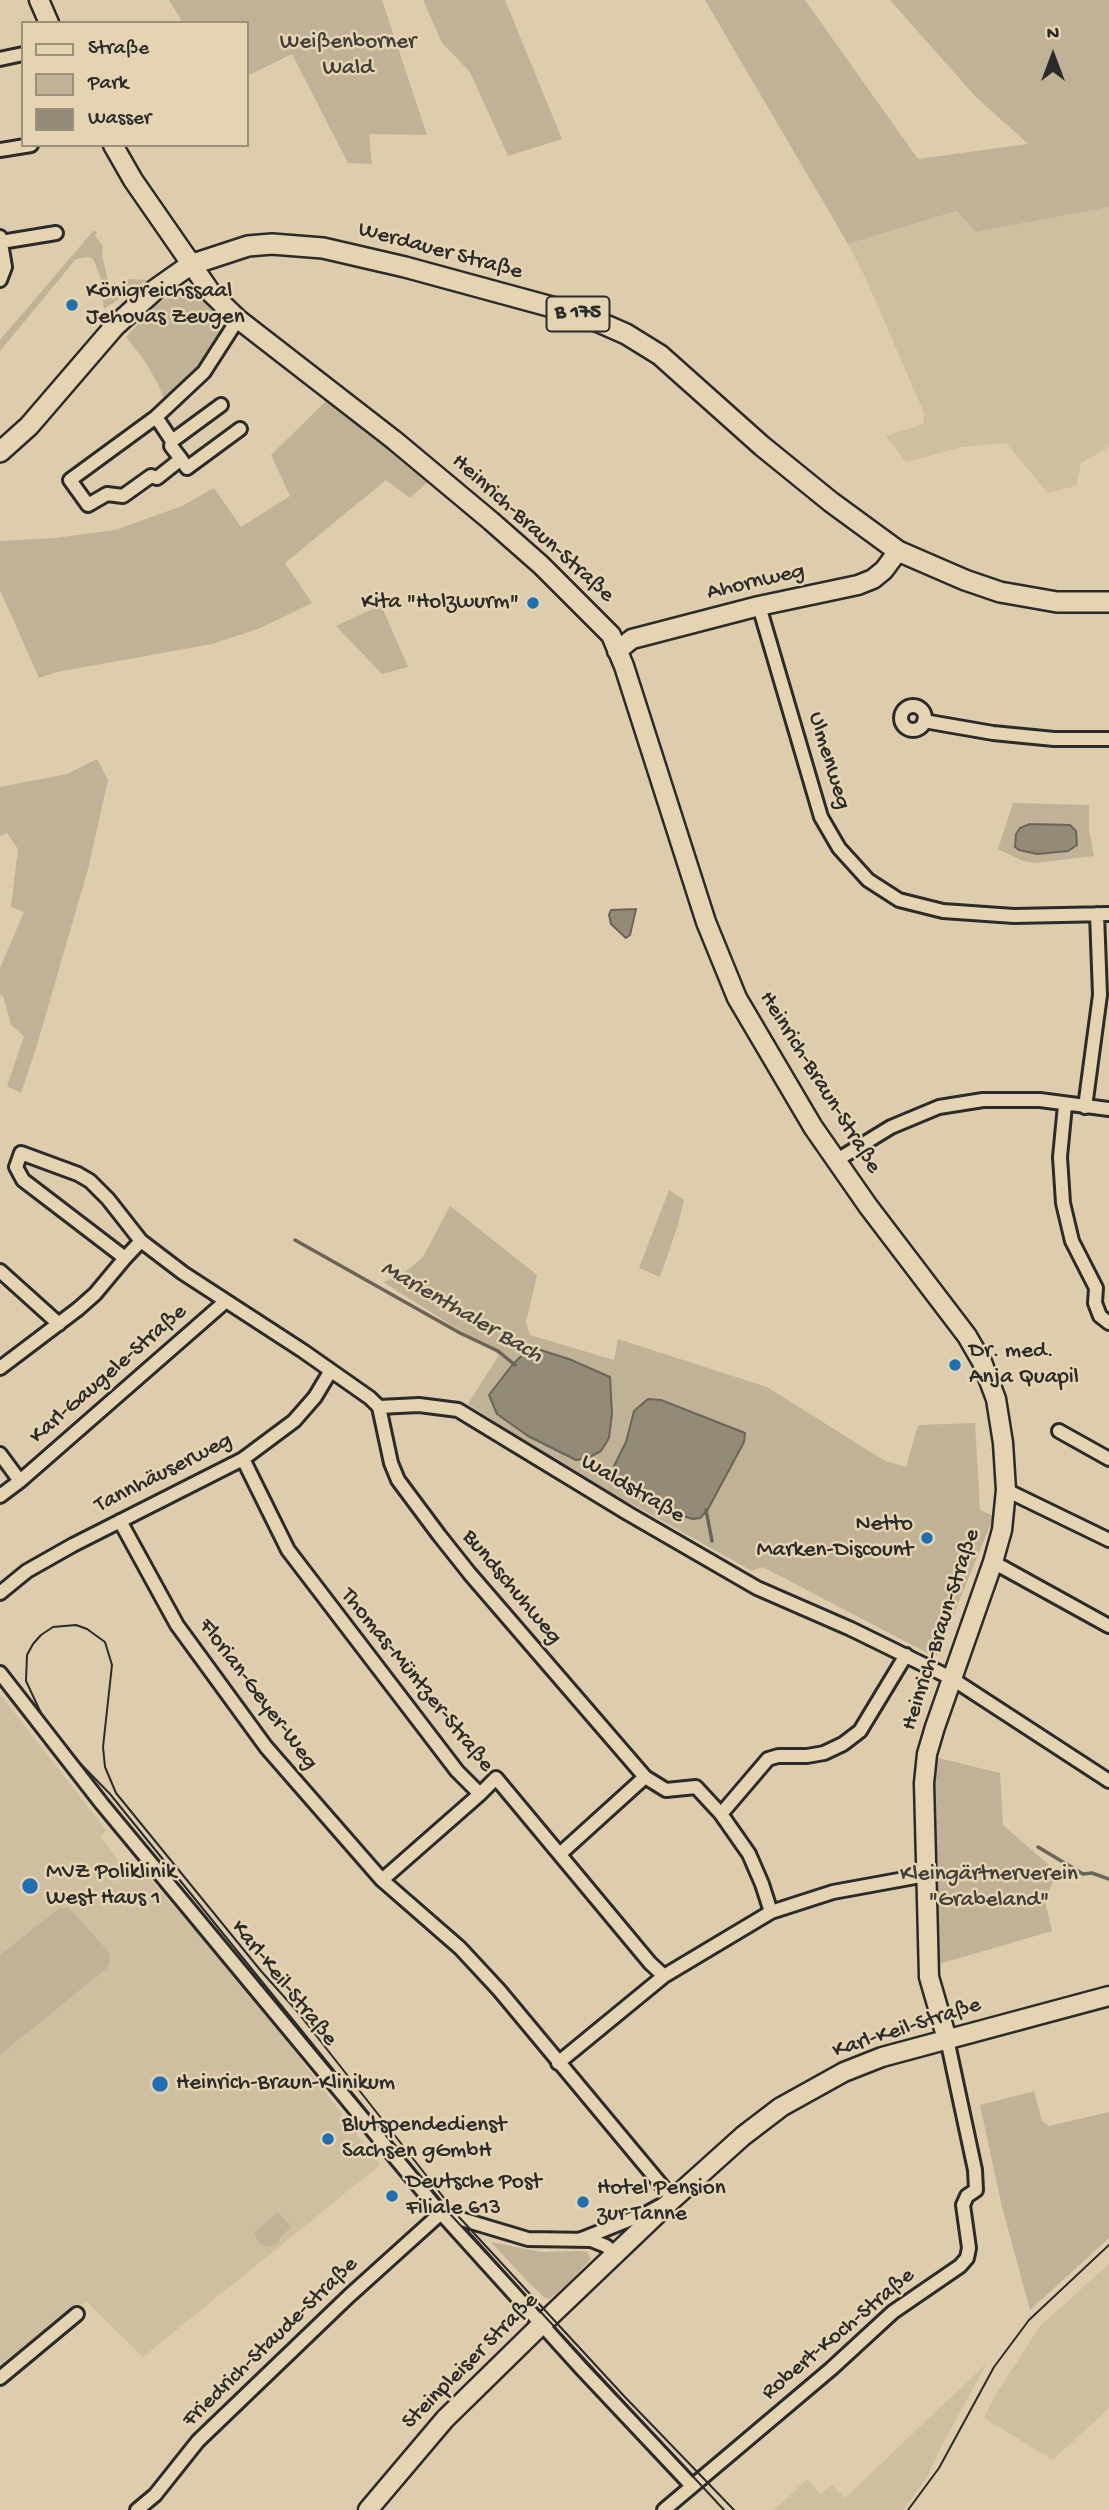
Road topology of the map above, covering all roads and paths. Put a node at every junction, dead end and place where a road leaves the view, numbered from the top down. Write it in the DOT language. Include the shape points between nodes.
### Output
graph roads {
  1 [pos="39,0"];
  2 [pos="48,21"];
  3 [pos="21,54"];
  4 [pos="0,59"];
  5 [pos="21,147"];
  6 [pos="114,147"];
  7 [pos="0,150"];
  8 [pos="56,233"];
  9 [pos="0,240"];
  10 [pos="190,265"];
  11 [pos="0,280"];
  12 [pos="238,320"];
  13 [pos="221,405"];
  14 [pos="156,417"];
  15 [pos="240,429"];
  16 [pos="172,441"];
  17 [pos="0,452"];
  18 [pos="181,459"];
  19 [pos="898,551"];
  20 [pos="1109,603"];
  21 [pos="758,606"];
  22 [pos="617,651"];
  23 [pos="925,721"];
  24 [pos="1109,739"];
  25 [pos="1103,914"];
  26 [pos="1065,1105"];
  27 [pos="1085,1107"];
  28 [pos="1109,1109"];
  29 [pos="837,1160"];
  30 [pos="141,1241"];
  31 [pos="125,1258"];
  32 [pos="0,1271"];
  33 [pos="226,1301"];
  34 [pos="1109,1323"];
  35 [pos="59,1324"];
  36 [pos="2,1361"];
  37 [pos="330,1371"];
  38 [pos="379,1407"];
  39 [pos="1059,1431"];
  40 [pos="0,1454"];
  41 [pos="243,1459"];
  42 [pos="1109,1459"];
  43 [pos="20,1481"];
  44 [pos="1006,1490"];
  45 [pos="0,1496"];
  46 [pos="120,1521"];
  47 [pos="1109,1540"];
  48 [pos="993,1562"];
  49 [pos="0,1594"];
  50 [pos="1109,1626"];
  51 [pos="906,1655"];
  52 [pos="0,1672"];
  53 [pos="951,1678"];
  54 [pos="645,1777"];
  55 [pos="1109,1781"];
  56 [pos="480,1794"];
  57 [pos="721,1814"];
  58 [pos="561,1853"];
  59 [pos="926,1875"];
  60 [pos="382,1881"];
  61 [pos="771,1912"];
  62 [pos="664,1976"];
  63 [pos="1109,1996"];
  64 [pos="947,2039"];
  65 [pos="558,2063"];
  66 [pos="673,2199"];
  67 [pos="441,2213"];
  68 [pos="579,2240"];
  69 [pos="615,2254"];
  70 [pos="77,2314"];
  71 [pos="542,2324"];
  72 [pos="0,2378"];
  73 [pos="692,2486"];
  74 [pos="137,2510"];
  75 [pos="368,2510"];
  76 [pos="664,2510"];
  1 -- 2 [label="street"];
  3 -- 4 [label="street"];
  5 -- 7 [label="street"];
  6 -- 10 [label="street, Heinrich-Braun-Straße"];
  8 -- 9 [label="street"];
  9 -- 11 [label="street" via="5,267"];
  10 -- 12 [label="street, Heinrich-Braun-Straße"];
  10 -- 17 [label="main road, Werdauer Straße / B 175" via="115,326 29,426"];
  10 -- 19 [label="main road, Werdauer Straße / B 175" via="248,246 323,248 585,316 660,355 762,446"];
  12 -- 14 [label="street" via="204,372"];
  12 -- 22 [label="street, Heinrich-Braun-Straße" via="491,521 604,627"];
  13 -- 16 [label="street"];
  14 -- 16 [label="street"];
  14 -- 18 [label="street" via="70,480 88,505 107,494 122,496"];
  15 -- 18 [label="street" via="187,468"];
  16 -- 18 [label="street"];
  19 -- 20 [label="main road, Werdauer Straße / B 175" via="1000,592 1057,602"];
  19 -- 21 [label="street, Ahornweg" via="884,570 858,585"];
  21 -- 22 [label="street, Ahornweg" via="632,639"];
  21 -- 25 [label="street, Ulmenweg" via="821,817 839,848 868,880 899,900 943,911 1014,916"];
  22 -- 29 [label="street, Heinrich-Braun-Straße" via="702,909 737,998"];
  23 -- 24 [label="street" via="1054,739"];
  25 -- 27 [label="street" via="1100,995"];
  26 -- 27 [label="street"];
  26 -- 29 [label="street" via="984,1100 939,1107 891,1127"];
  26 -- 34 [label="street" via="1060,1157 1063,1203 1072,1241 1096,1289 1095,1303"];
  27 -- 28 [label="street"];
  29 -- 44 [label="street, Heinrich-Braun-Straße" via="982,1362 996,1399"];
  30 -- 31 [label="street"];
  30 -- 31 [label="street" via="90,1181 21,1153 16,1167 23,1180"];
  30 -- 33 [label="street"];
  31 -- 35 [label="street" via="95,1294"];
  32 -- 35 [label="street"];
  33 -- 37 [label="street"];
  33 -- 43 [label="street, Karl-Gaugele-Straße"];
  35 -- 36 [label="street"];
  37 -- 38 [label="street"];
  37 -- 41 [label="street, Tannhäuserweg" via="294,1421"];
  38 -- 51 [label="street, Waldstraße" via="419,1405 458,1410 757,1588"];
  38 -- 54 [label="street, Bundschuhweg" via="391,1463 410,1497 470,1574"];
  39 -- 42 [label="street"];
  40 -- 43 [label="street"];
  41 -- 46 [label="street, Tannhäuserweg"];
  41 -- 56 [label="street, Thomas-Müntzer-Straße" via="288,1550"];
  43 -- 45 [label="street, Karl-Gaugele-Straße"];
  44 -- 47 [label="street"];
  44 -- 48 [label="street, Heinrich-Braun-Straße"];
  46 -- 49 [label="street, Tannhäuserweg" via="27,1572"];
  46 -- 60 [label="street, Florian-Geyer-Weg" via="177,1625 266,1747"];
  48 -- 50 [label="street"];
  48 -- 53 [label="street, Heinrich-Braun-Straße"];
  51 -- 53 [label="street, Waldstraße"];
  51 -- 57 [label="street" via="860,1731 824,1753 768,1759"];
  52 -- 67 [label="street, Karl-Keil-Straße" via="103,1804"];
  53 -- 55 [label="street, Waldstraße"];
  53 -- 59 [label="street, Heinrich-Braun-Straße" via="927,1754"];
  54 -- 57 [label="street, Bundschuhweg" via="666,1790 696,1787"];
  54 -- 58 [label="street"];
  56 -- 58 [label="street, Thomas-Müntzer-Straße" via="496,1779"];
  56 -- 60 [label="street"];
  57 -- 61 [label="street, Bundschuhweg" via="749,1854"];
  58 -- 62 [label="street, Thomas-Müntzer-Straße"];
  59 -- 61 [label="street" via="842,1889"];
  59 -- 64 [label="street, Heinrich-Braun-Straße" via="929,1977"];
  60 -- 65 [label="street, Florian-Geyer-Weg" via="460,1948"];
  61 -- 62 [label="street"];
  62 -- 65 [label="street"];
  63 -- 64 [label="street, Karl-Keil-Straße"];
  64 -- 66 [label="street, Karl-Keil-Straße" via="876,2060 815,2086 743,2136"];
  64 -- 73 [label="street, Robert-Koch-Straße" via="975,2170 976,2190 963,2205 967,2258 893,2312"];
  65 -- 66 [label="street, Florian-Geyer-Weg"];
  66 -- 68 [label="street, Karl-Keil-Straße"];
  66 -- 69 [label="street, Karl-Keil-Straße"];
  67 -- 68 [label="street, Karl-Keil-Straße" via="528,2239"];
  67 -- 71 [label="street"];
  67 -- 74 [label="street, Friedrich-Staude-Straße" via="198,2441 155,2495"];
  68 -- 69 [label="street, Karl-Keil-Straße" via="591,2240"];
  69 -- 71 [label="street, Steinpleiser Straße"];
  70 -- 72 [label="street"];
  71 -- 73 [label="street"];
  71 -- 75 [label="street, Steinpleiser Straße" via="445,2419"];
  73 -- 76 [label="street, Robert-Koch-Straße"];
}
